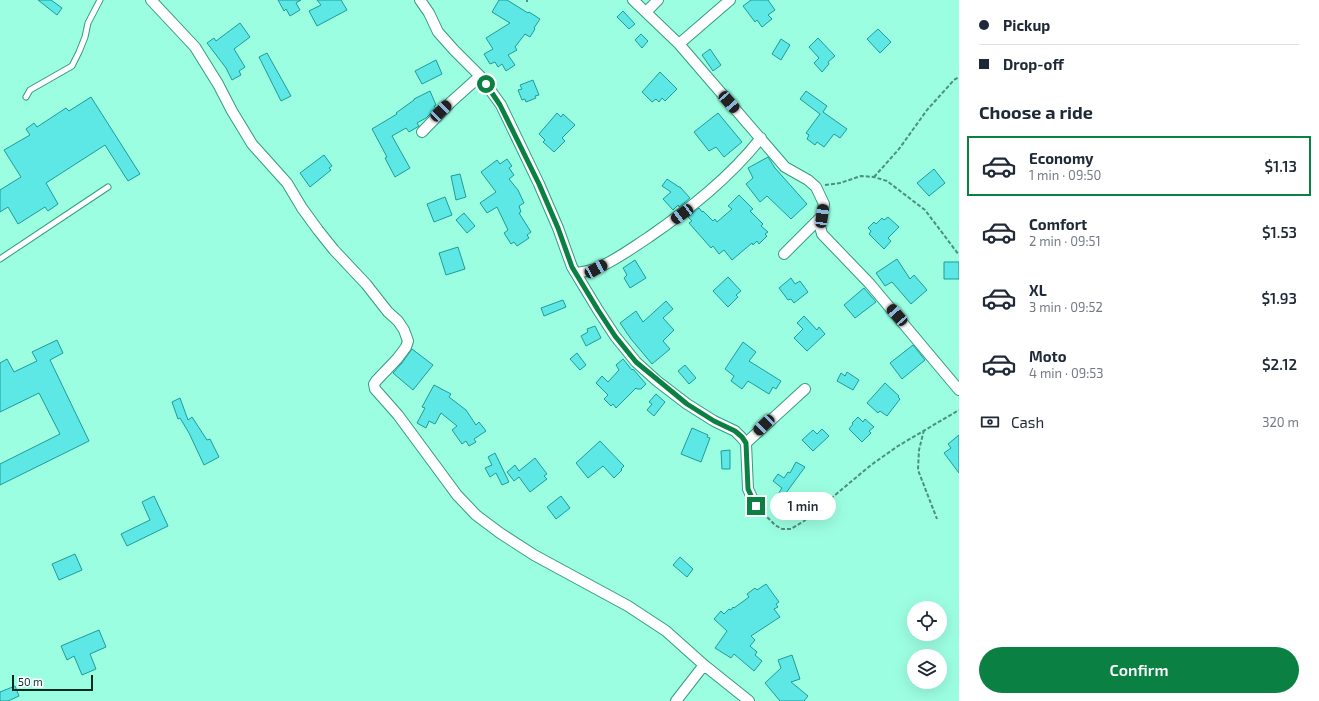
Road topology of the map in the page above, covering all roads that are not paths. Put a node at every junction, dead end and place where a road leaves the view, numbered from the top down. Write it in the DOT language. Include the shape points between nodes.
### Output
graph roads {
  1 [pos="100,0"];
  2 [pos="151,0"];
  3 [pos="420,0"];
  4 [pos="633,0"];
  5 [pos="658,0"];
  6 [pos="730,0"];
  7 [pos="646,12"];
  8 [pos="680,44"];
  9 [pos="480,76"];
  10 [pos="26,97"];
  11 [pos="422,132"];
  12 [pos="761,138"];
  13 [pos="108,188"];
  14 [pos="822,216"];
  15 [pos="784,254"];
  16 [pos="0,259"];
  17 [pos="576,273"];
  18 [pos="805,389"];
  19 [pos="959,390"];
  20 [pos="746,443"];
  21 [pos="756,506"];
  22 [pos="704,665"];
  23 [pos="676,701"];
  24 [pos="749,701"];
  1 -- 10 [label="lane" via="88,23 85,37 72,66 30,90"];
  2 -- 22 [label="street" via="195,46 252,144 287,183 302,208 334,250 404,330 408,341 406,347 376,381 375,389 398,415 457,495 476,515 506,537 628,606 666,631"];
  3 -- 9 [label="street" via="438,32"];
  4 -- 7 [label="street"];
  5 -- 7 [label="street"];
  6 -- 8 [label="street"];
  7 -- 8 [label="street"];
  8 -- 12 [label="street"];
  9 -- 11 [label="street"];
  9 -- 17 [label="street" via="500,105 539,184"];
  12 -- 14 [label="street" via="785,167 816,187 824,204"];
  12 -- 17 [label="street" via="722,180 674,220 596,269"];
  13 -- 16 [label="lane"];
  14 -- 15 [label="street"];
  14 -- 19 [label="street" via="822,234 870,284"];
  17 -- 20 [label="street" via="615,336 636,362 687,404 735,431"];
  18 -- 20 [label="street"];
  20 -- 21 [label="street" via="748,489"];
  22 -- 23 [label="street"];
  22 -- 24 [label="street"];
}
